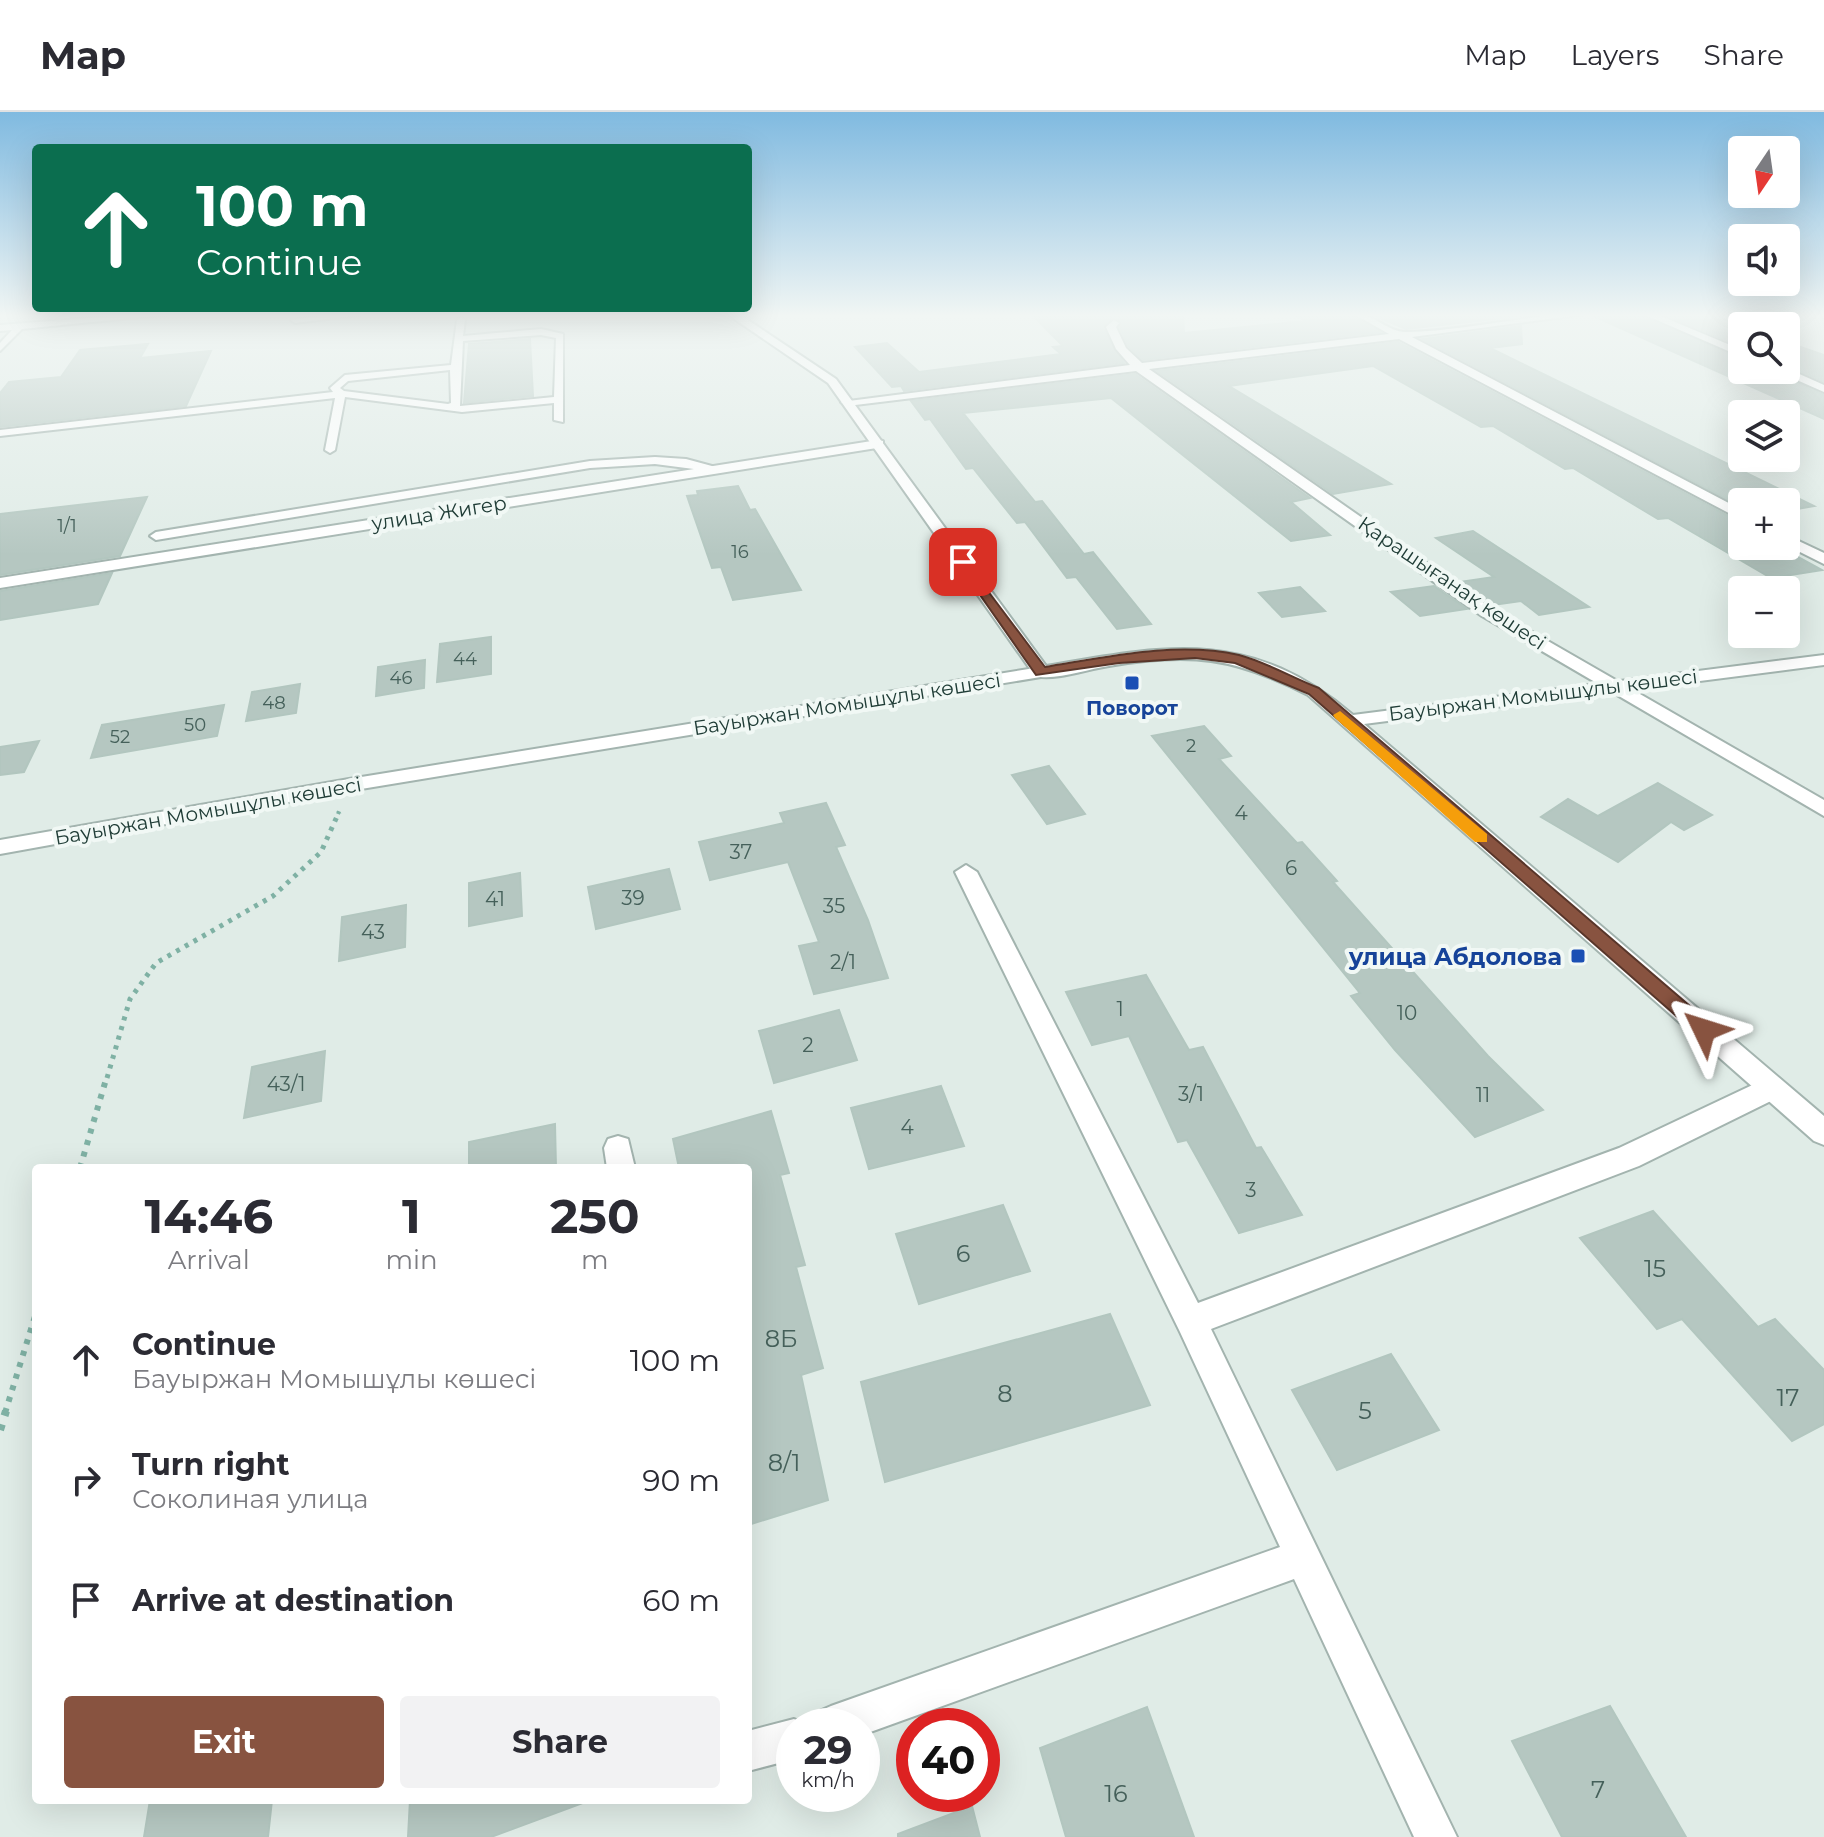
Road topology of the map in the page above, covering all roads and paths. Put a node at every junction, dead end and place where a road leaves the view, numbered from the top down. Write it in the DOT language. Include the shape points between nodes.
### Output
graph roads {
  1 [pos="337,394"];
  2 [pos="341,394"];
  3 [pos="345,394"];
  4 [pos="456,394"];
  5 [pos="559,394"];
  6 [pos="842,394"];
  7 [pos="912,394"];
  8 [pos="1179,394"];
  9 [pos="1511,394"];
  10 [pos="559,400"];
  11 [pos="847,402"];
  12 [pos="449,407"];
  13 [pos="559,420"];
  14 [pos="0,433"];
  15 [pos="878,444"];
  16 [pos="330,450"];
  17 [pos="717,469"];
  18 [pos="1728,509"];
  19 [pos="156,536"];
  20 [pos="1800,546"];
  21 [pos="1824,559"];
  22 [pos="0,583"];
  23 [pos="1824,660"];
  24 [pos="1041,672"];
  25 [pos="1608,686"];
  26 [pos="1347,721"];
  27 [pos="349,785"];
  28 [pos="1824,809"];
  29 [pos="0,847"];
  30 [pos="966,872"];
  31 [pos="1772,1088"];
  32 [pos="1824,1133"];
  33 [pos="81,1164"];
  34 [pos="1191,1321"];
  35 [pos="32,1326"];
  36 [pos="0,1430"];
  37 [pos="1304,1557"];
  38 [pos="880,1708"];
  39 [pos="776,1744"];
  40 [pos="752,1750"];
  41 [pos="1436,1837"];
  1 -- 14 [label="lane"];
  2 -- 16 [label="lane"];
  3 -- 12 [label="lane"];
  4 -- 12 [label="lane" via="456,405"];
  5 -- 10 [label="lane"];
  6 -- 11 [label="street"];
  7 -- 11 [label="street"];
  8 -- 25 [label="street, Қарашығанақ көшесі" via="1488,613"];
  9 -- 18 [label="street"];
  10 -- 12 [label="lane"];
  10 -- 13 [label="lane"];
  11 -- 15 [label="street"];
  15 -- 17 [label="street, улица Жигер"];
  15 -- 24 [label="street"];
  17 -- 19 [label="lane" via="662,459 580,468"];
  17 -- 22 [label="street, улица Жигер"];
  20 -- 21 [label="street"];
  23 -- 25 [label="street, Бауыржан Момышұлы көшесі"];
  24 -- 26 [label="street, Бауыржан Момышұлы көшесі" via="1119,659 1238,659 1314,691"];
  24 -- 27 [label="street, Бауыржан Момышұлы көшесі"];
  25 -- 26 [label="street, Бауыржан Момышұлы көшесі"];
  25 -- 28 [label="street, Қарашығанақ көшесі"];
  26 -- 31 [label="street"];
  27 -- 29 [label="street, Бауыржан Момышұлы көшесі"];
  27 -- 33 [label="path" via="321,852 273,896 156,963 130,999"];
  30 -- 34 [label="street"];
  31 -- 32 [label="street"];
  31 -- 34 [label="street" via="1629,1157"];
  34 -- 37 [label="street"];
  35 -- 36 [label="path"];
  37 -- 38 [label="street"];
  37 -- 41 [label="street"];
  39 -- 40 [label="street"];
}
